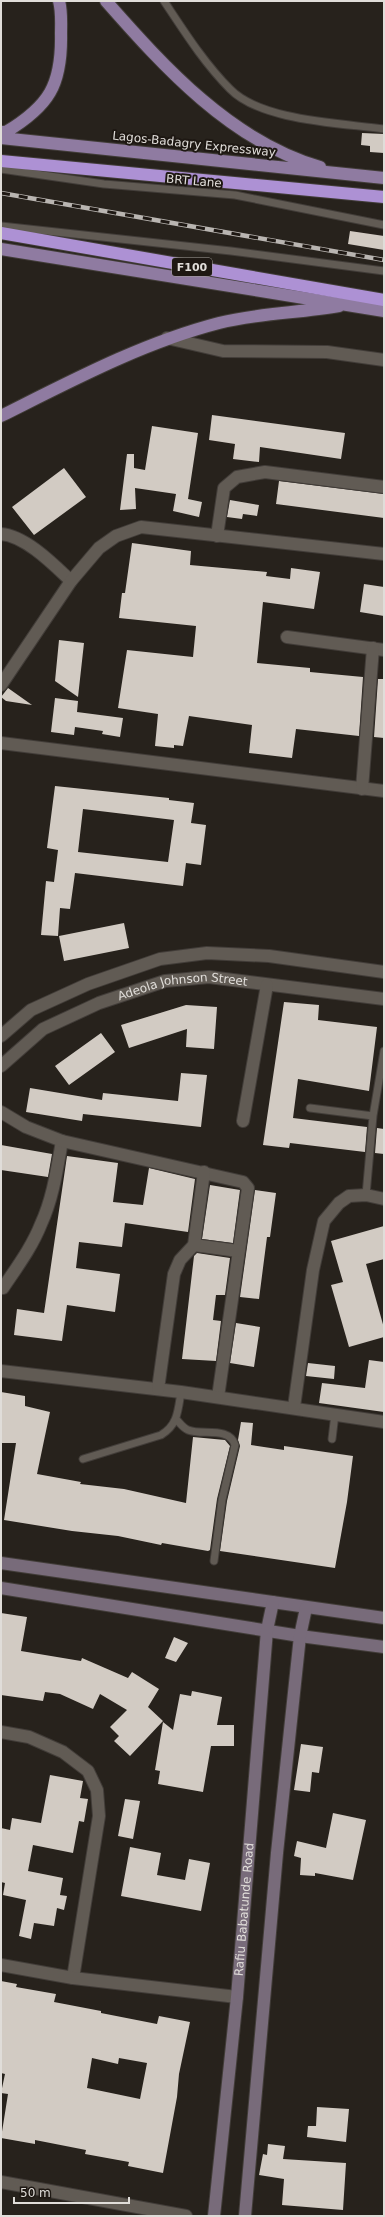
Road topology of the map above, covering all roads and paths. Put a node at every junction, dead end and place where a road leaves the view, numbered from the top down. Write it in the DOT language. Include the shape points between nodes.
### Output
graph roads {
  1 [pos="59,1"];
  2 [pos="106,1"];
  3 [pos="164,1"];
  4 [pos="384,129"];
  5 [pos="1,132"];
  6 [pos="1,138"];
  7 [pos="1,161"];
  8 [pos="1,169"];
  9 [pos="348,175"];
  10 [pos="384,178"];
  11 [pos="384,198"];
  12 [pos="384,225"];
  13 [pos="1,226"];
  14 [pos="1,234"];
  15 [pos="1,249"];
  16 [pos="384,271"];
  17 [pos="384,300"];
  18 [pos="348,305"];
  19 [pos="384,311"];
  20 [pos="167,338"];
  21 [pos="384,360"];
  22 [pos="1,416"];
  23 [pos="384,488"];
  24 [pos="1,534"];
  25 [pos="217,536"];
  26 [pos="384,554"];
  27 [pos="71,581"];
  28 [pos="287,637"];
  29 [pos="379,649"];
  30 [pos="1,685"];
  31 [pos="1,743"];
  32 [pos="362,788"];
  33 [pos="384,791"];
  34 [pos="384,972"];
  35 [pos="267,985"];
  36 [pos="384,999"];
  37 [pos="1,1036"];
  38 [pos="384,1051"];
  39 [pos="1,1066"];
  40 [pos="310,1108"];
  41 [pos="1,1112"];
  42 [pos="373,1116"];
  43 [pos="243,1121"];
  44 [pos="62,1140"];
  45 [pos="204,1172"];
  46 [pos="366,1195"];
  47 [pos="384,1199"];
  48 [pos="194,1245"];
  49 [pos="238,1251"];
  50 [pos="3,1288"];
  51 [pos="1,1371"];
  52 [pos="158,1389"];
  53 [pos="181,1392"];
  54 [pos="218,1397"];
  55 [pos="294,1407"];
  56 [pos="335,1414"];
  57 [pos="176,1419"];
  58 [pos="384,1422"];
  59 [pos="332,1439"];
  60 [pos="83,1459"];
  61 [pos="214,1561"];
  62 [pos="1,1563"];
  63 [pos="1,1588"];
  64 [pos="272,1602"];
  65 [pos="306,1608"];
  66 [pos="384,1618"];
  67 [pos="267,1630"];
  68 [pos="300,1636"];
  69 [pos="384,1647"];
  70 [pos="1,1732"];
  71 [pos="1,1966"];
  72 [pos="73,1978"];
  73 [pos="236,1997"];
  74 [pos="1,2182"];
  75 [pos="186,2216"];
  76 [pos="214,2216"];
  77 [pos="245,2216"];
  1 -- 5 [label="main road" via="61,50 58,75 48,98 35,113 6,132"];
  2 -- 9 [label="main road" via="161,64 250,137 293,158"];
  3 -- 4 [label="lane" via="197,49 231,90 256,105 276,113 297,117"];
  6 -- 9 [label="main road, Lagos-Badagry Expressway"];
  7 -- 11 [label="highway"];
  8 -- 12 [label="lane, BRT Lane" via="104,184 235,196"];
  9 -- 10 [label="main road, Lagos-Badagry Expressway"];
  13 -- 16 [label="lane" via="231,251"];
  14 -- 17 [label="highway, F100"];
  15 -- 18 [label="main road"];
  18 -- 19 [label="main road"];
  18 -- 20 [label="main road" via="227,321"];
  20 -- 21 [label="street" via="223,351 327,352"];
  20 -- 22 [label="main road"];
  23 -- 25 [label="street" via="265,472 237,477 224,488"];
  24 -- 27 [label="street" via="27,545 49,560"];
  25 -- 26 [label="street"];
  25 -- 27 [label="street" via="141,527 116,536 99,548"];
  27 -- 30 [label="street"];
  28 -- 29 [label="street"];
  29 -- 32 [label="street"];
  31 -- 32 [label="street"];
  32 -- 33 [label="street"];
  34 -- 37 [label="street, Adeola Johnson Street" via="269,956 214,953 160,959 88,984 31,1010"];
  35 -- 36 [label="street, Adeola Johnson Street"];
  35 -- 39 [label="street, Adeola Johnson Street" via="209,977 165,981 99,1003 43,1029"];
  35 -- 43 [label="street"];
  38 -- 42 [label="lane"];
  40 -- 42 [label="lane"];
  41 -- 44 [label="street" via="26,1127"];
  42 -- 46 [label="lane"];
  44 -- 45 [label="street"];
  44 -- 50 [label="street" via="51,1196 41,1224 27,1252"];
  45 -- 48 [label="street"];
  45 -- 49 [label="street" via="243,1182 248,1188"];
  46 -- 47 [label="street"];
  46 -- 55 [label="street" via="349,1196 324,1221 313,1270"];
  48 -- 49 [label="street"];
  48 -- 52 [label="street" via="180,1260 174,1274"];
  49 -- 54 [label="street"];
  51 -- 52 [label="street"];
  52 -- 53 [label="street"];
  53 -- 54 [label="street"];
  53 -- 57 [label="lane"];
  54 -- 55 [label="street"];
  55 -- 56 [label="street"];
  56 -- 58 [label="street"];
  56 -- 59 [label="lane"];
  57 -- 60 [label="lane" via="170,1430 161,1435"];
  57 -- 61 [label="lane" via="187,1430 228,1435 235,1445 222,1500"];
  62 -- 64 [label="street"];
  63 -- 67 [label="street"];
  64 -- 65 [label="street"];
  64 -- 67 [label="street, Rafiu Babatunde Road"];
  65 -- 66 [label="street"];
  65 -- 68 [label="street"];
  67 -- 68 [label="street"];
  67 -- 73 [label="street, Rafiu Babatunde Road"];
  68 -- 69 [label="street"];
  68 -- 77 [label="street" via="277,1853"];
  70 -- 72 [label="street" via="29,1737 63,1752 88,1771 97,1790 99,1816"];
  71 -- 72 [label="street"];
  72 -- 73 [label="street"];
  73 -- 76 [label="street, Rafiu Babatunde Road"];
  74 -- 75 [label="street"];
}
